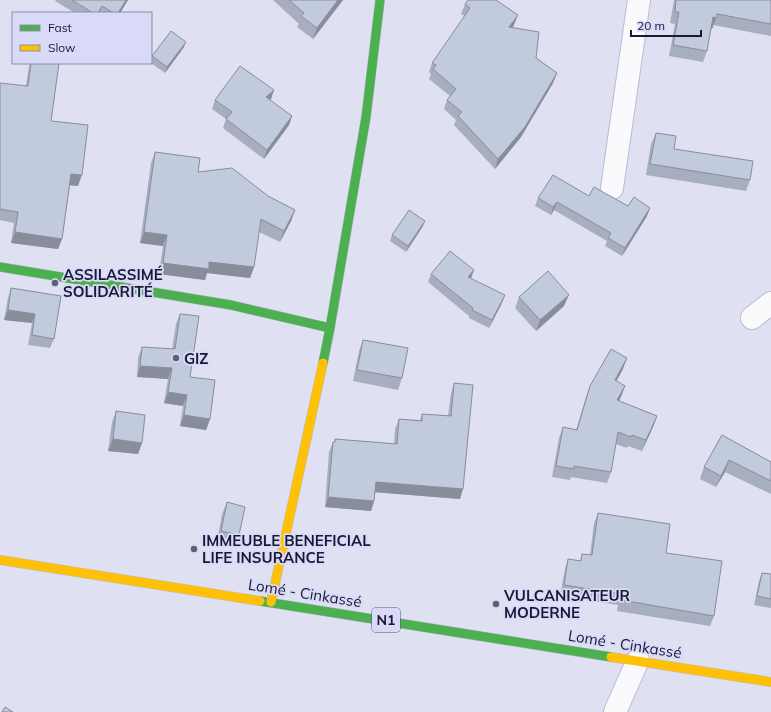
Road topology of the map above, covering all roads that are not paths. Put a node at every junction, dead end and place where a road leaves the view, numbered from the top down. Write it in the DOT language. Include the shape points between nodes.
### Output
graph roads {
  1 [pos="380,0"];
  2 [pos="639,0"];
  3 [pos="612,188"];
  4 [pos="0,267"];
  5 [pos="771,303"];
  6 [pos="752,318"];
  7 [pos="330,328"];
  8 [pos="0,560"];
  9 [pos="271,602"];
  10 [pos="638,660"];
  11 [pos="771,682"];
  12 [pos="615,712"];
  1 -- 7 [label="main road" via="366,117"];
  2 -- 3 [label="street"];
  4 -- 7 [label="main road" via="231,305"];
  5 -- 6 [label="street"];
  7 -- 9 [label="main road"];
  8 -- 9 [label="main road, Lomé - Cinkassé / N1"];
  9 -- 10 [label="main road, Lomé - Cinkassé / N1"];
  10 -- 11 [label="main road, Lomé - Cinkassé / N1"];
  10 -- 12 [label="street"];
}
